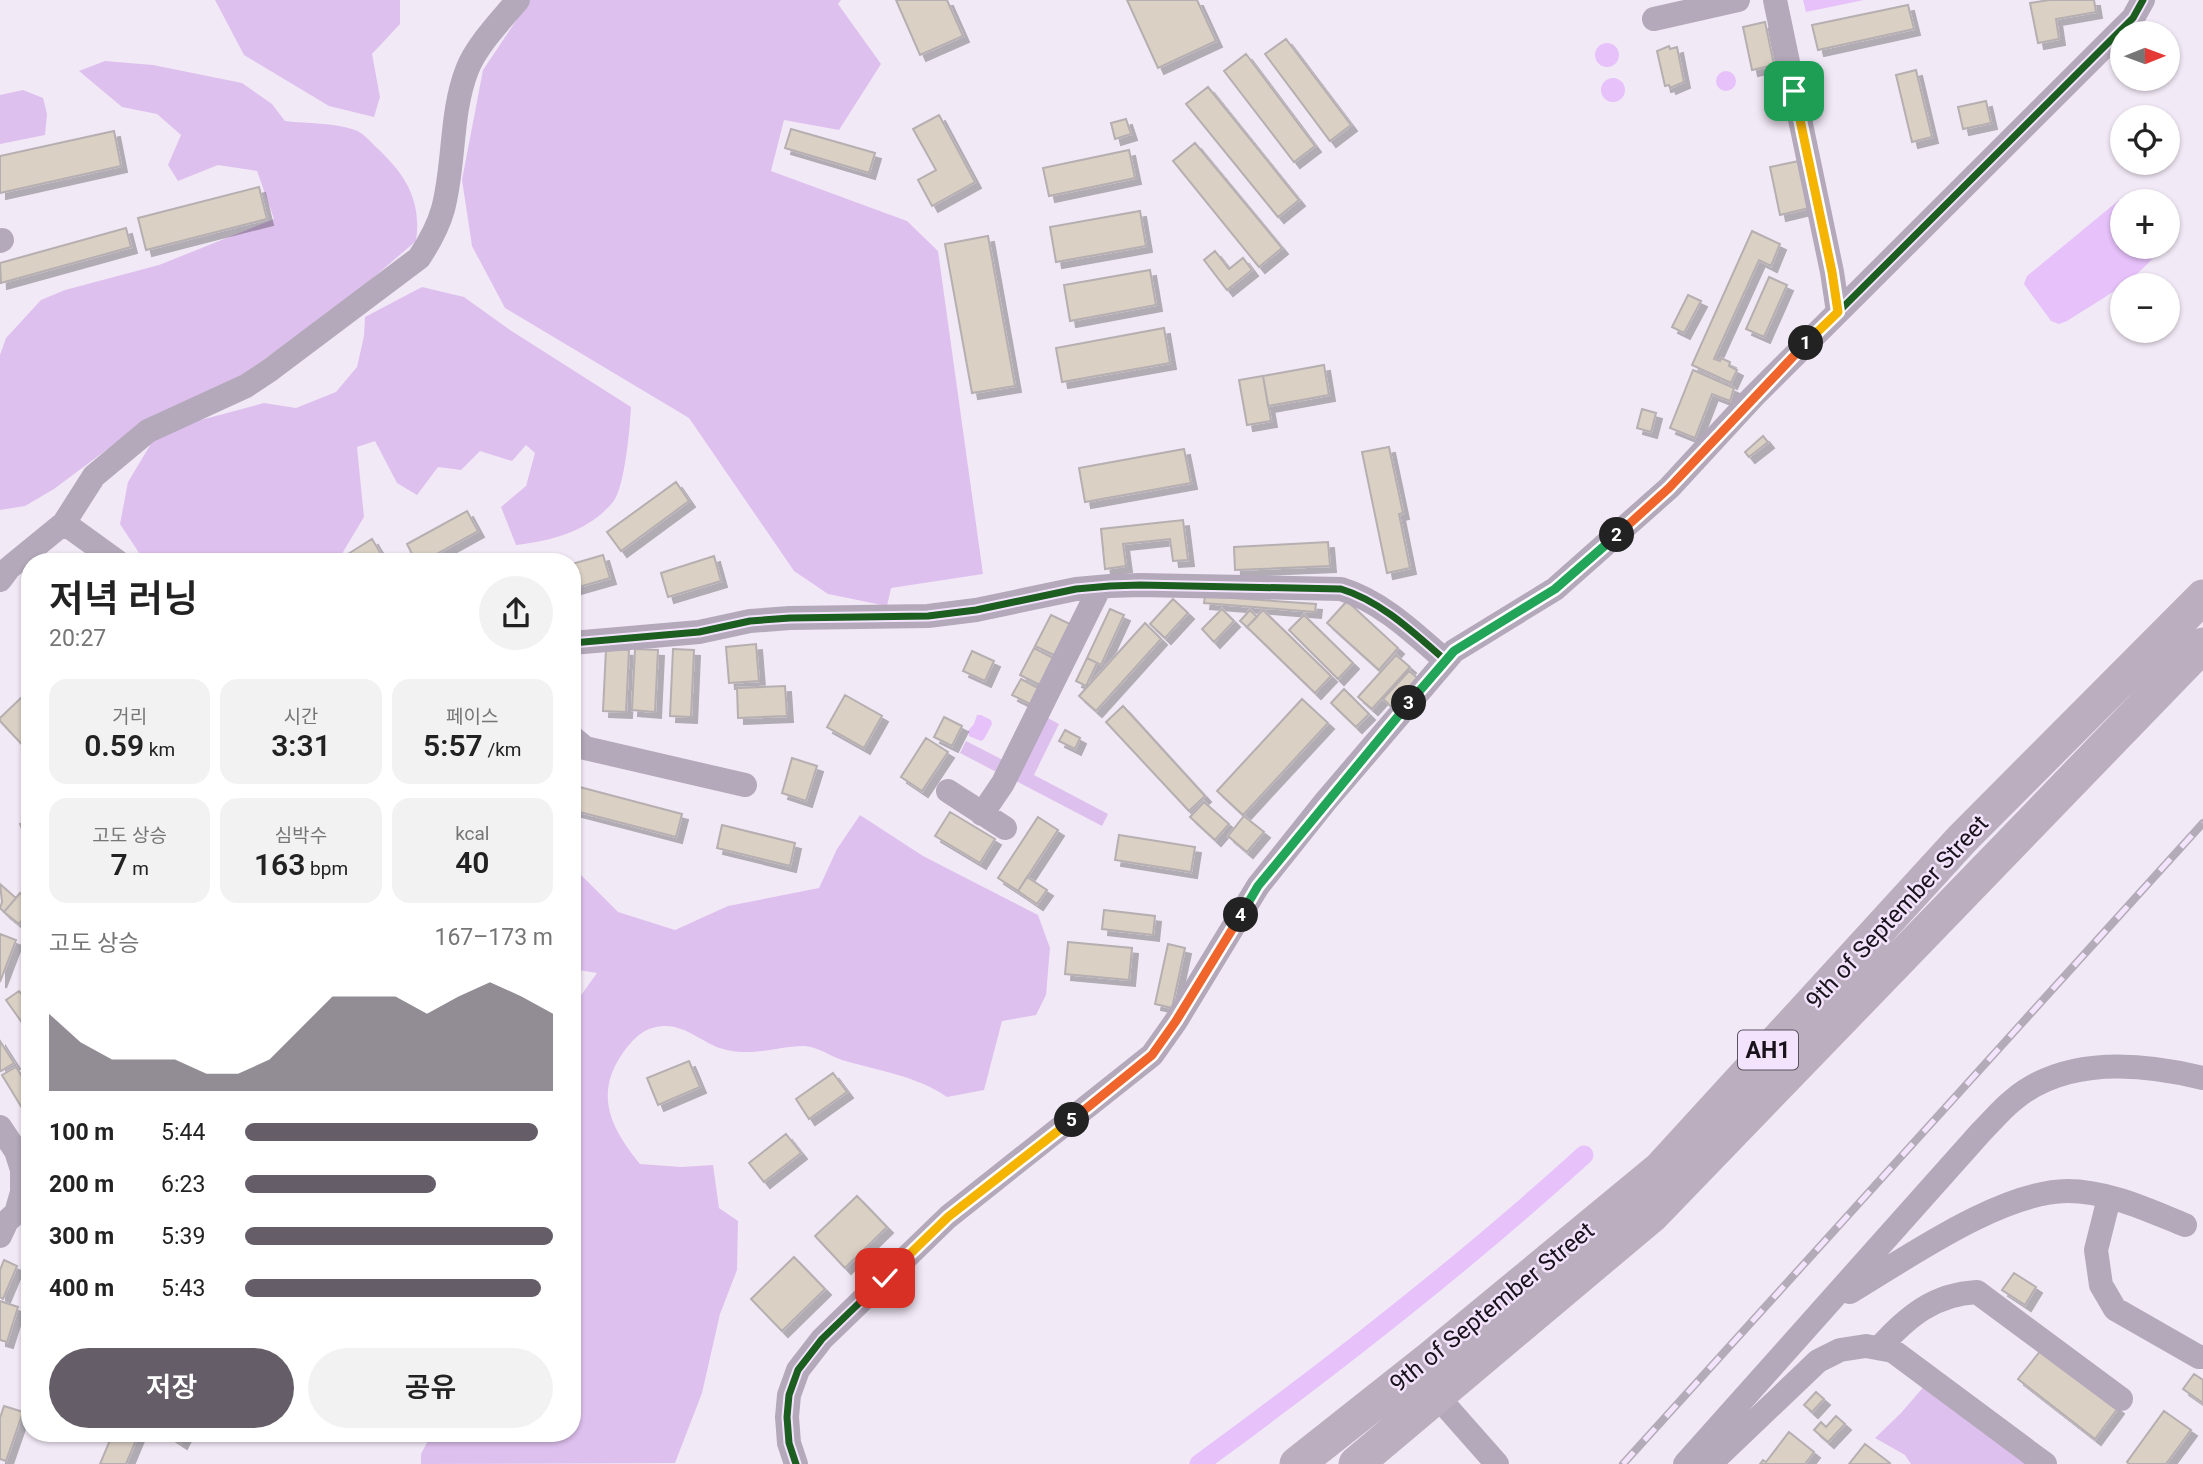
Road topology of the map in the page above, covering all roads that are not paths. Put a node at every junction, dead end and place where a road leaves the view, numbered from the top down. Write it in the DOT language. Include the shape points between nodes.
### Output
graph roads {
  1 [pos="518,0"];
  2 [pos="1738,0"];
  3 [pos="1775,0"];
  4 [pos="2143,0"];
  5 [pos="1654,19"];
  6 [pos="1838,312"];
  7 [pos="64,523"];
  8 [pos="27,553"];
  9 [pos="106,553"];
  10 [pos="21,558"];
  11 [pos="0,580"];
  12 [pos="1100,587"];
  13 [pos="2203,597"];
  14 [pos="581,642"];
  15 [pos="2203,645"];
  16 [pos="1446,660"];
  17 [pos="581,745"];
  18 [pos="745,785"];
  19 [pos="948,792"];
  20 [pos="982,814"];
  21 [pos="1005,828"];
  22 [pos="2203,1078"];
  23 [pos="0,1127"];
  24 [pos="21,1167"];
  25 [pos="21,1196"];
  26 [pos="2109,1198"];
  27 [pos="2185,1225"];
  28 [pos="12,1229"];
  29 [pos="1828,1305"];
  30 [pos="1878,1348"];
  31 [pos="2203,1357"];
  32 [pos="1437,1395"];
  33 [pos="2121,1399"];
  34 [pos="796,1464"];
  35 [pos="1297,1464"];
  36 [pos="1356,1464"];
  37 [pos="1496,1464"];
  38 [pos="1685,1464"];
  39 [pos="1710,1464"];
  40 [pos="2045,1464"];
  1 -- 7 [label="street" via="468,67 459,95 443,209 419,258 246,386 148,431 94,477"];
  2 -- 5 [label="street"];
  3 -- 6 [label="street"];
  4 -- 6 [label="street" via="2133,18"];
  6 -- 16 [label="street" via="1669,488 1611,540 1555,589 1499,621"];
  7 -- 8 [label="street"];
  7 -- 9 [label="street"];
  10 -- 11 [label="street"];
  12 -- 14 [label="street" via="928,617 790,618"];
  12 -- 16 [label="street" via="1340,589 1360,595"];
  12 -- 20 [label="street" via="1003,783"];
  13 -- 35 [label="highway, 9th of September Street / AH1" via="1962,839 1660,1169"];
  15 -- 32 [label="highway, 9th of September Street / AH1" via="1652,1215"];
  16 -- 34 [label="street" via="1258,886 1152,1055 948,1217 822,1339 798,1370 789,1395 789,1443"];
  17 -- 18 [label="street"];
  19 -- 20 [label="street"];
  20 -- 21 [label="street"];
  22 -- 29 [label="street" via="2132,1066 2079,1070 2043,1082 2013,1100"];
  23 -- 24 [label="street"];
  25 -- 28 [label="street"];
  26 -- 27 [label="street"];
  26 -- 29 [label="street" via="2066,1191 2032,1196 1959,1226"];
  26 -- 31 [label="street" via="2096,1250 2101,1285 2115,1310"];
  29 -- 38 [label="street"];
  30 -- 33 [label="street" via="1933,1301 1956,1293 1977,1293"];
  30 -- 39 [label="street" via="1840,1350 1818,1361"];
  30 -- 40 [label="street" via="1893,1351 1916,1366"];
  32 -- 36 [label="highway, 9th of September Street / AH1"];
  32 -- 37 [label="street"];
}
